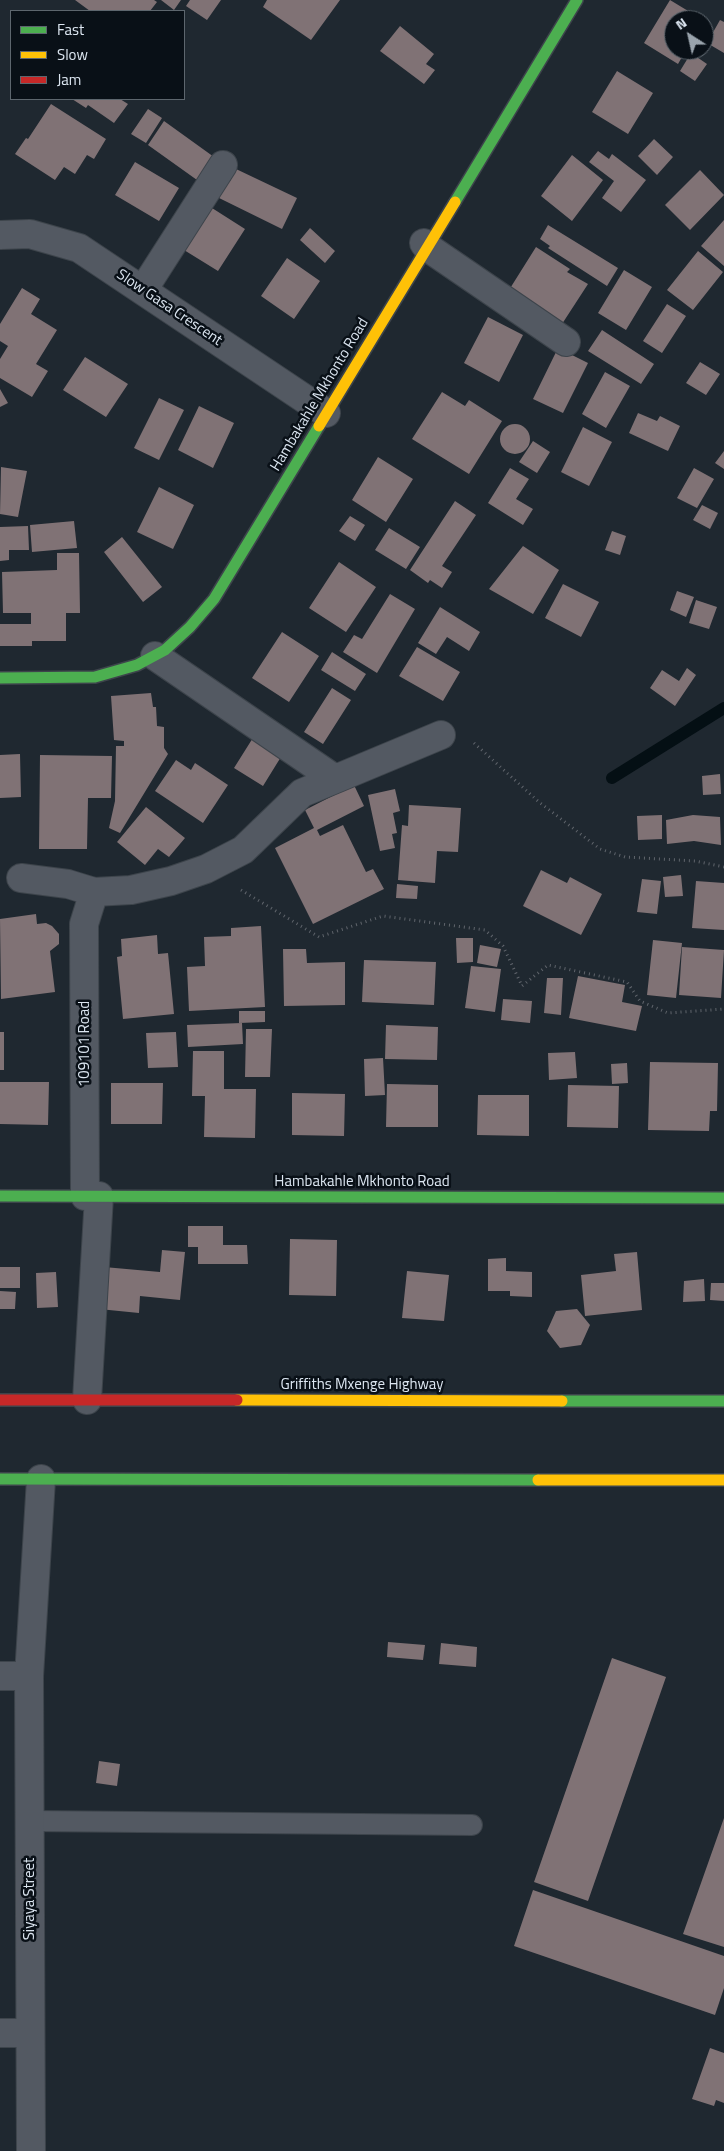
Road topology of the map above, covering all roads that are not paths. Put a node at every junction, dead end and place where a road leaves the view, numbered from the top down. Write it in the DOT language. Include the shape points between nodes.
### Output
graph roads {
  1 [pos="577,0"];
  2 [pos="223,165"];
  3 [pos="0,235"];
  4 [pos="426,245"];
  5 [pos="143,290"];
  6 [pos="566,342"];
  7 [pos="326,413"];
  8 [pos="155,656"];
  9 [pos="0,678"];
  10 [pos="441,735"];
  11 [pos="335,779"];
  12 [pos="21,878"];
  13 [pos="94,892"];
  14 [pos="0,1196"];
  15 [pos="92,1196"];
  16 [pos="724,1198"];
  17 [pos="0,1400"];
  18 [pos="87,1400"];
  19 [pos="724,1401"];
  20 [pos="0,1479"];
  21 [pos="41,1479"];
  22 [pos="724,1480"];
  23 [pos="0,1676"];
  24 [pos="29,1676"];
  25 [pos="29,1821"];
  26 [pos="472,1825"];
  27 [pos="0,2033"];
  28 [pos="30,2033"];
  29 [pos="31,2151"];
  1 -- 4 [label="street, Hambakahle Mkhonto Road"];
  2 -- 5 [label="street"];
  3 -- 5 [label="street, Slow Gasa Crescent" via="30,234 79,248"];
  4 -- 6 [label="street"];
  4 -- 7 [label="street, Hambakahle Mkhonto Road"];
  5 -- 7 [label="street, Slow Gasa Crescent"];
  7 -- 8 [label="street, Hambakahle Mkhonto Road" via="214,600 190,628"];
  8 -- 9 [label="street, Hambakahle Mkhonto Road" via="96,677"];
  8 -- 11 [label="street"];
  10 -- 11 [label="street"];
  11 -- 13 [label="street" via="302,793 243,850 206,870 131,890"];
  12 -- 13 [label="street" via="68,884"];
  13 -- 15 [label="street, 109101 Road" via="84,924"];
  14 -- 15 [label="street, Hambakahle Mkhonto Road"];
  15 -- 16 [label="street, Hambakahle Mkhonto Road"];
  15 -- 18 [label="street, 109101 Road"];
  17 -- 18 [label="street, Griffiths Mxenge Highway"];
  18 -- 19 [label="street, Griffiths Mxenge Highway"];
  20 -- 21 [label="street"];
  21 -- 22 [label="street"];
  21 -- 24 [label="street, Siyaya Street"];
  23 -- 24 [label="street"];
  24 -- 25 [label="street, Siyaya Street"];
  25 -- 26 [label="lane"];
  25 -- 28 [label="street, Siyaya Street"];
  27 -- 28 [label="street"];
  28 -- 29 [label="street, Siyaya Street"];
}
